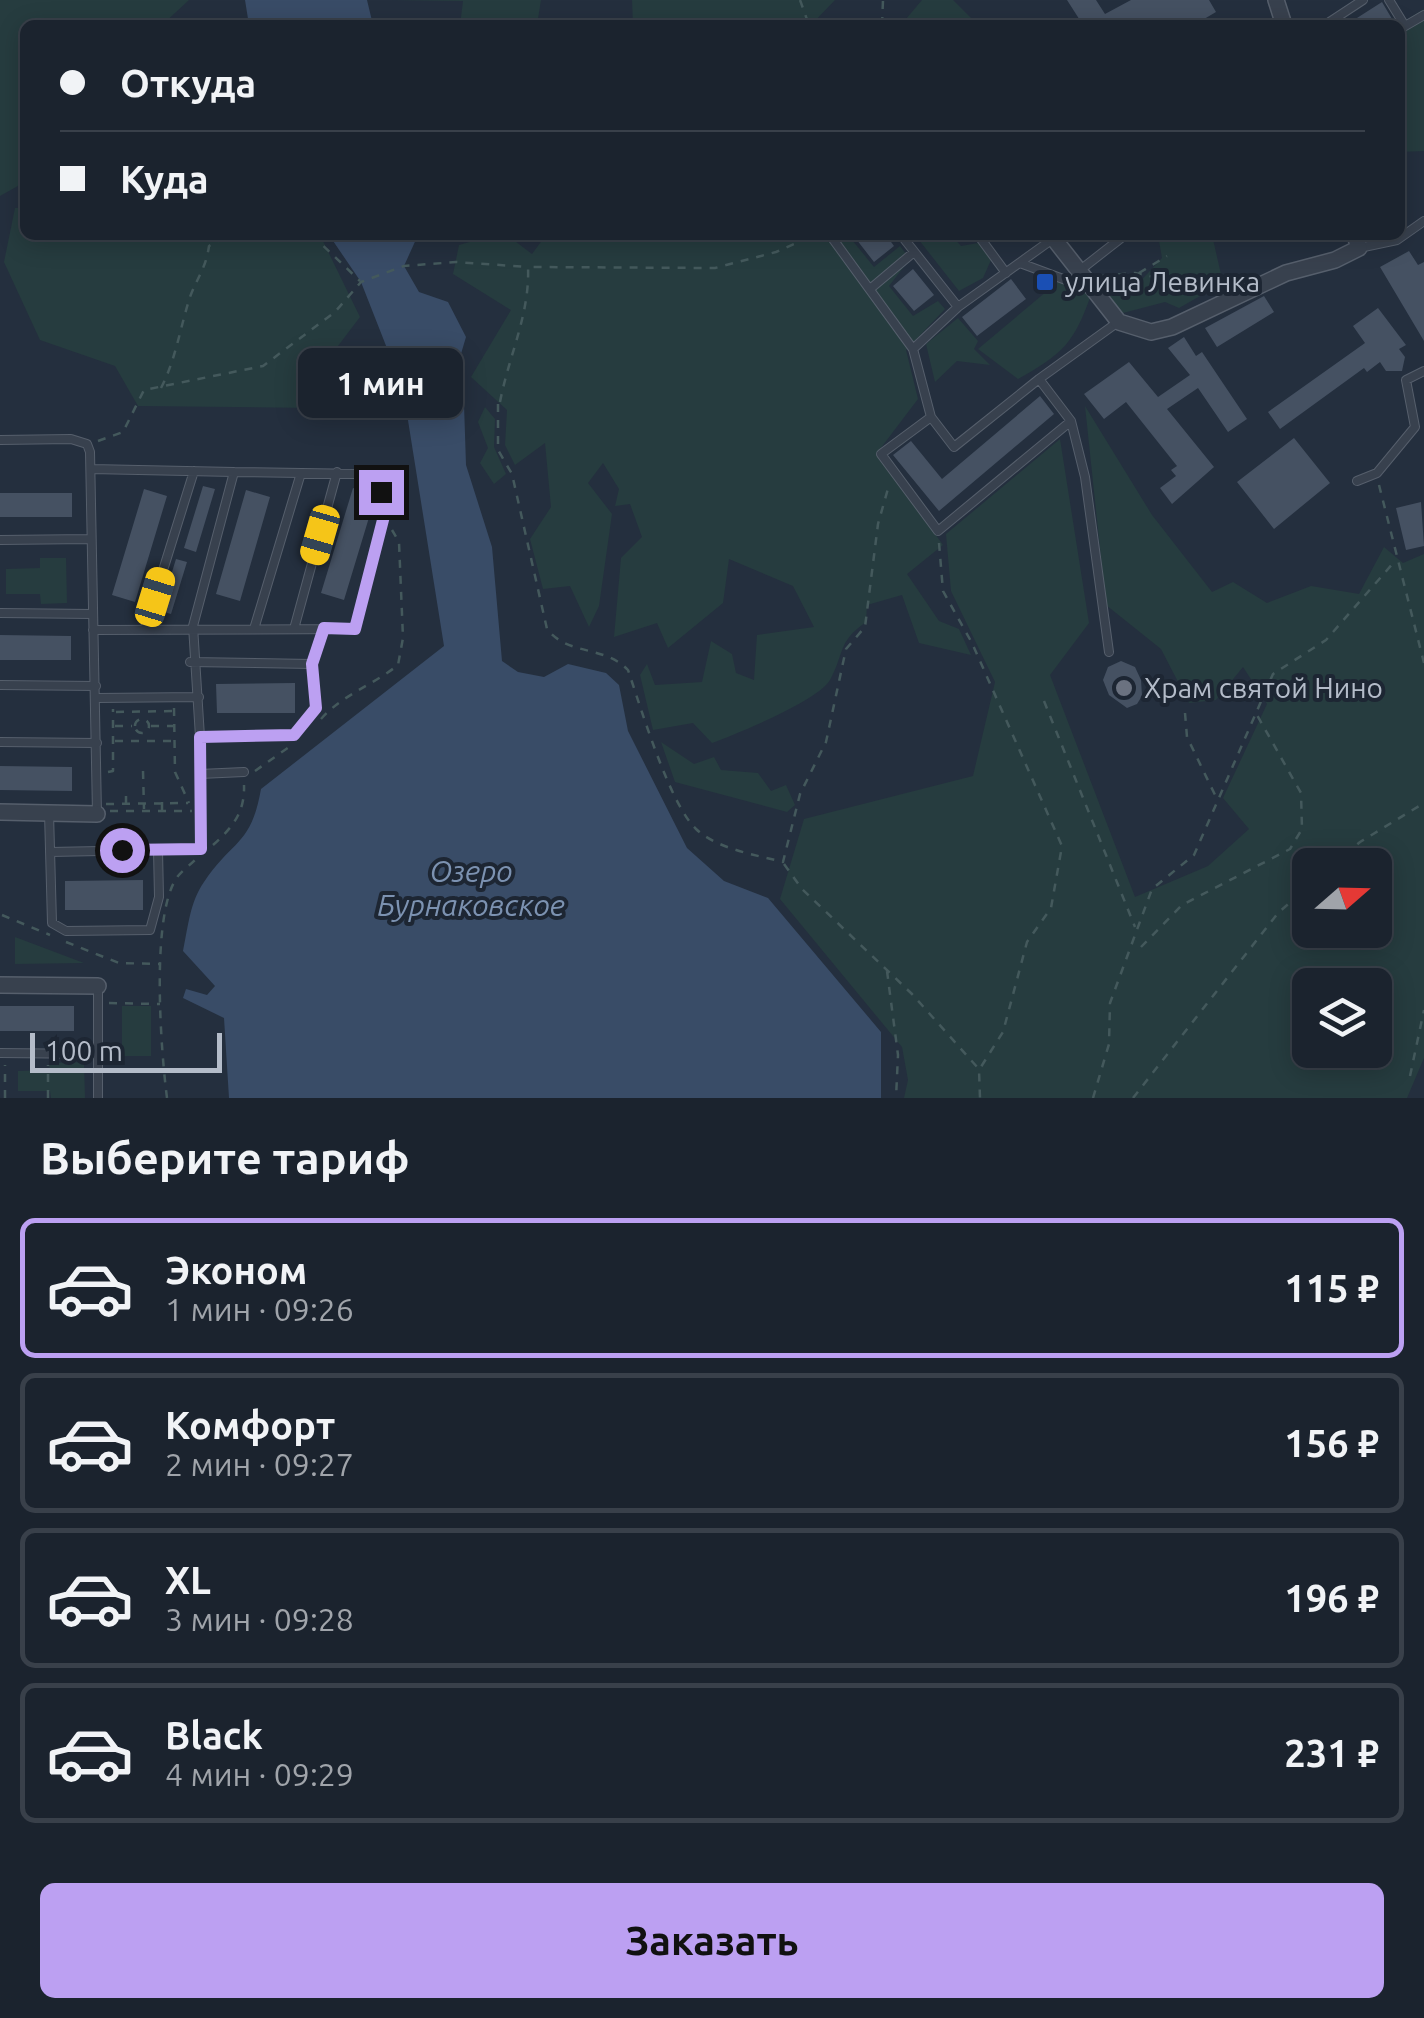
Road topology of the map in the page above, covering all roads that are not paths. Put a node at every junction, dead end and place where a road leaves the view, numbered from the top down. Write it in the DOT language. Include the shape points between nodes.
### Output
graph roads {
  1 [pos="1363,0"];
  2 [pos="1333,20"];
  3 [pos="834,240"];
  4 [pos="905,240"];
  5 [pos="982,240"];
  6 [pos="1047,240"];
  7 [pos="1055,240"];
  8 [pos="1121,240"];
  9 [pos="1357,241"];
  10 [pos="914,252"];
  11 [pos="1020,263"];
  12 [pos="1006,272"];
  13 [pos="1087,281"];
  14 [pos="870,289"];
  15 [pos="958,308"];
  16 [pos="1119,322"];
  17 [pos="913,349"];
  18 [pos="1424,371"];
  19 [pos="1039,379"];
  20 [pos="931,417"];
  21 [pos="1072,421"];
  22 [pos="1419,424"];
  23 [pos="0,440"];
  24 [pos="92,470"];
  25 [pos="194,471"];
  26 [pos="234,472"];
  27 [pos="337,472"];
  28 [pos="301,473"];
  29 [pos="1357,481"];
  30 [pos="0,540"];
  31 [pos="90,540"];
  32 [pos="0,613"];
  33 [pos="92,614"];
  34 [pos="193,626"];
  35 [pos="145,628"];
  36 [pos="324,628"];
  37 [pos="254,629"];
  38 [pos="294,629"];
  39 [pos="94,630"];
  40 [pos="1109,652"];
  41 [pos="194,662"];
  42 [pos="312,664"];
  43 [pos="0,685"];
  44 [pos="96,686"];
  45 [pos="200,696"];
  46 [pos="96,698"];
  47 [pos="200,737"];
  48 [pos="0,742"];
  49 [pos="96,742"];
  50 [pos="244,772"];
  51 [pos="200,774"];
  52 [pos="0,812"];
  53 [pos="49,813"];
  54 [pos="97,814"];
  55 [pos="158,850"];
  56 [pos="50,852"];
  57 [pos="0,984"];
  58 [pos="98,994"];
  59 [pos="3,1053"];
  60 [pos="98,1054"];
  61 [pos="98,1098"];
  1 -- 2 [label="lane"];
  3 -- 14 [label="lane"];
  4 -- 10 [label="lane"];
  5 -- 12 [label="lane"];
  6 -- 11 [label="lane"];
  7 -- 13 [label="street"];
  8 -- 13 [label="lane"];
  9 -- 16 [label="street" via="1172,327 1151,332"];
  10 -- 14 [label="lane"];
  10 -- 15 [label="lane"];
  11 -- 12 [label="lane"];
  11 -- 13 [label="lane"];
  12 -- 15 [label="lane"];
  13 -- 16 [label="street"];
  14 -- 17 [label="lane"];
  15 -- 17 [label="lane"];
  16 -- 19 [label="lane"];
  17 -- 20 [label="lane"];
  18 -- 22 [label="lane" via="1406,380"];
  19 -- 20 [label="lane" via="954,448"];
  19 -- 21 [label="lane"];
  20 -- 21 [label="lane" via="881,454 938,531"];
  21 -- 40 [label="lane"];
  22 -- 29 [label="lane" via="1377,473"];
  23 -- 24 [label="lane" via="87,444"];
  24 -- 25 [label="lane"];
  24 -- 31 [label="lane"];
  25 -- 26 [label="lane"];
  25 -- 35 [label="lane"];
  26 -- 28 [label="lane"];
  26 -- 34 [label="lane"];
  27 -- 28 [label="lane"];
  27 -- 36 [label="lane" via="366,474 381,492 384,516 355,629"];
  27 -- 38 [label="lane"];
  28 -- 37 [label="lane"];
  30 -- 31 [label="lane"];
  31 -- 33 [label="lane"];
  32 -- 33 [label="lane"];
  33 -- 39 [label="lane"];
  34 -- 35 [label="lane"];
  34 -- 37 [label="lane"];
  34 -- 41 [label="lane"];
  35 -- 39 [label="lane"];
  36 -- 38 [label="lane"];
  36 -- 42 [label="lane"];
  37 -- 38 [label="lane"];
  39 -- 44 [label="lane"];
  41 -- 42 [label="lane"];
  41 -- 45 [label="lane"];
  42 -- 47 [label="lane" via="316,708 294,735"];
  43 -- 44 [label="lane"];
  44 -- 46 [label="lane"];
  45 -- 46 [label="lane"];
  45 -- 47 [label="lane"];
  46 -- 49 [label="lane"];
  47 -- 51 [label="lane"];
  48 -- 49 [label="lane"];
  49 -- 54 [label="lane"];
  50 -- 51 [label="lane"];
  51 -- 55 [label="lane" via="201,849"];
  52 -- 53 [label="street"];
  53 -- 54 [label="street"];
  53 -- 56 [label="lane"];
  55 -- 56 [label="lane"];
  55 -- 56 [label="lane" via="159,898 150,930 66,930 52,923"];
  57 -- 58 [label="street"];
  58 -- 60 [label="lane"];
  59 -- 60 [label="lane"];
  60 -- 61 [label="lane"];
}
